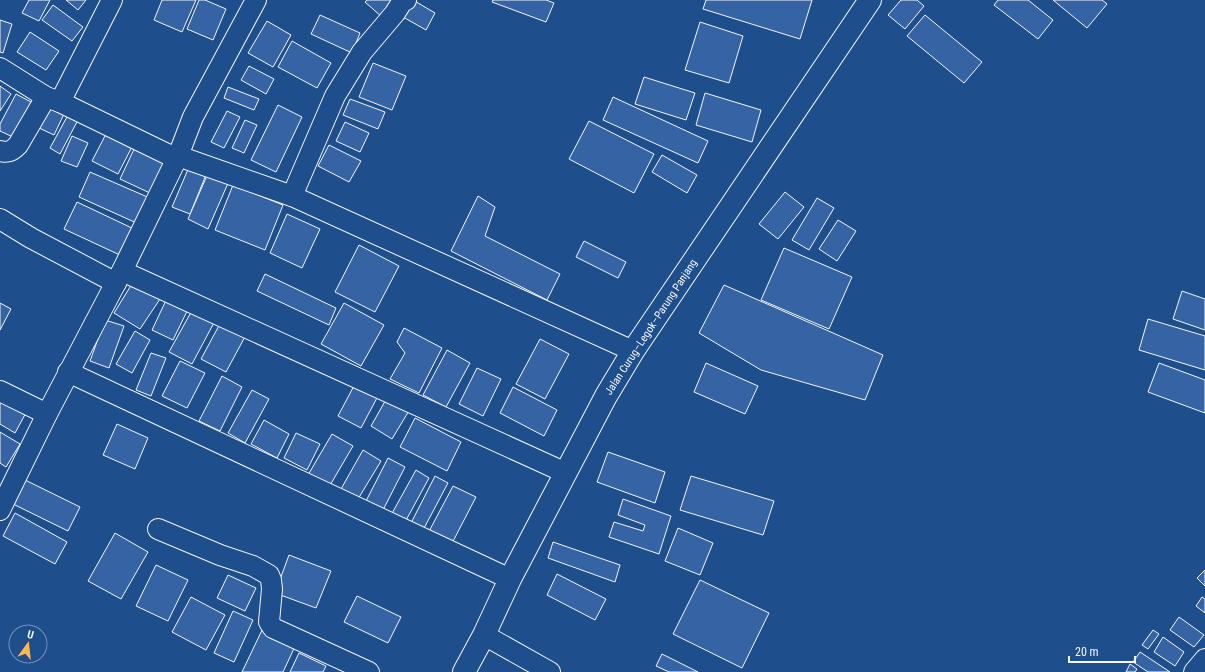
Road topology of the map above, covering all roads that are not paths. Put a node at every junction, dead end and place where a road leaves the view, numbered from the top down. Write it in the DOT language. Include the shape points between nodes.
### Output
graph roads {
  1 [pos="112,0"];
  2 [pos="256,0"];
  3 [pos="406,0"];
  4 [pos="870,0"];
  5 [pos="0,68"];
  6 [pos="53,99"];
  7 [pos="0,151"];
  8 [pos="178,156"];
  9 [pos="292,196"];
  10 [pos="0,219"];
  11 [pos="119,277"];
  12 [pos="633,351"];
  13 [pos="68,372"];
  14 [pos="0,391"];
  15 [pos="47,414"];
  16 [pos="566,473"];
  17 [pos="1,504"];
  18 [pos="158,529"];
  19 [pos="510,579"];
  20 [pos="484,634"];
  21 [pos="1205,659"];
  22 [pos="368,672"];
  23 [pos="464,672"];
  24 [pos="550,672"];
  25 [pos="1194,672"];
  1 -- 6 [label="street"];
  2 -- 8 [label="street" via="193,117"];
  3 -- 9 [label="street" via="362,52 335,96"];
  4 -- 12 [label="main road, Jalan Curug–Legok–Parung Panjang"];
  5 -- 6 [label="street"];
  6 -- 7 [label="street" via="13,151"];
  6 -- 8 [label="street" via="167,154"];
  8 -- 9 [label="street"];
  8 -- 11 [label="street"];
  9 -- 12 [label="street"];
  10 -- 11 [label="street" via="31,238"];
  11 -- 13 [label="street"];
  11 -- 16 [label="street"];
  12 -- 16 [label="main road, Jalan Curug–Legok–Parung Panjang" via="606,396"];
  13 -- 15 [label="street"];
  13 -- 19 [label="street"];
  14 -- 15 [label="street"];
  15 -- 17 [label="street"];
  16 -- 19 [label="main road, Jalan Curug–Legok–Parung Panjang"];
  18 -- 22 [label="street" via="253,566 269,575 272,589 269,622 273,628"];
  19 -- 20 [label="main road, Jalan Curug–Legok–Parung Panjang"];
  20 -- 23 [label="main road, Jalan Curug–Legok–Parung Panjang"];
  20 -- 24 [label="street"];
  21 -- 25 [label="street"];
}
